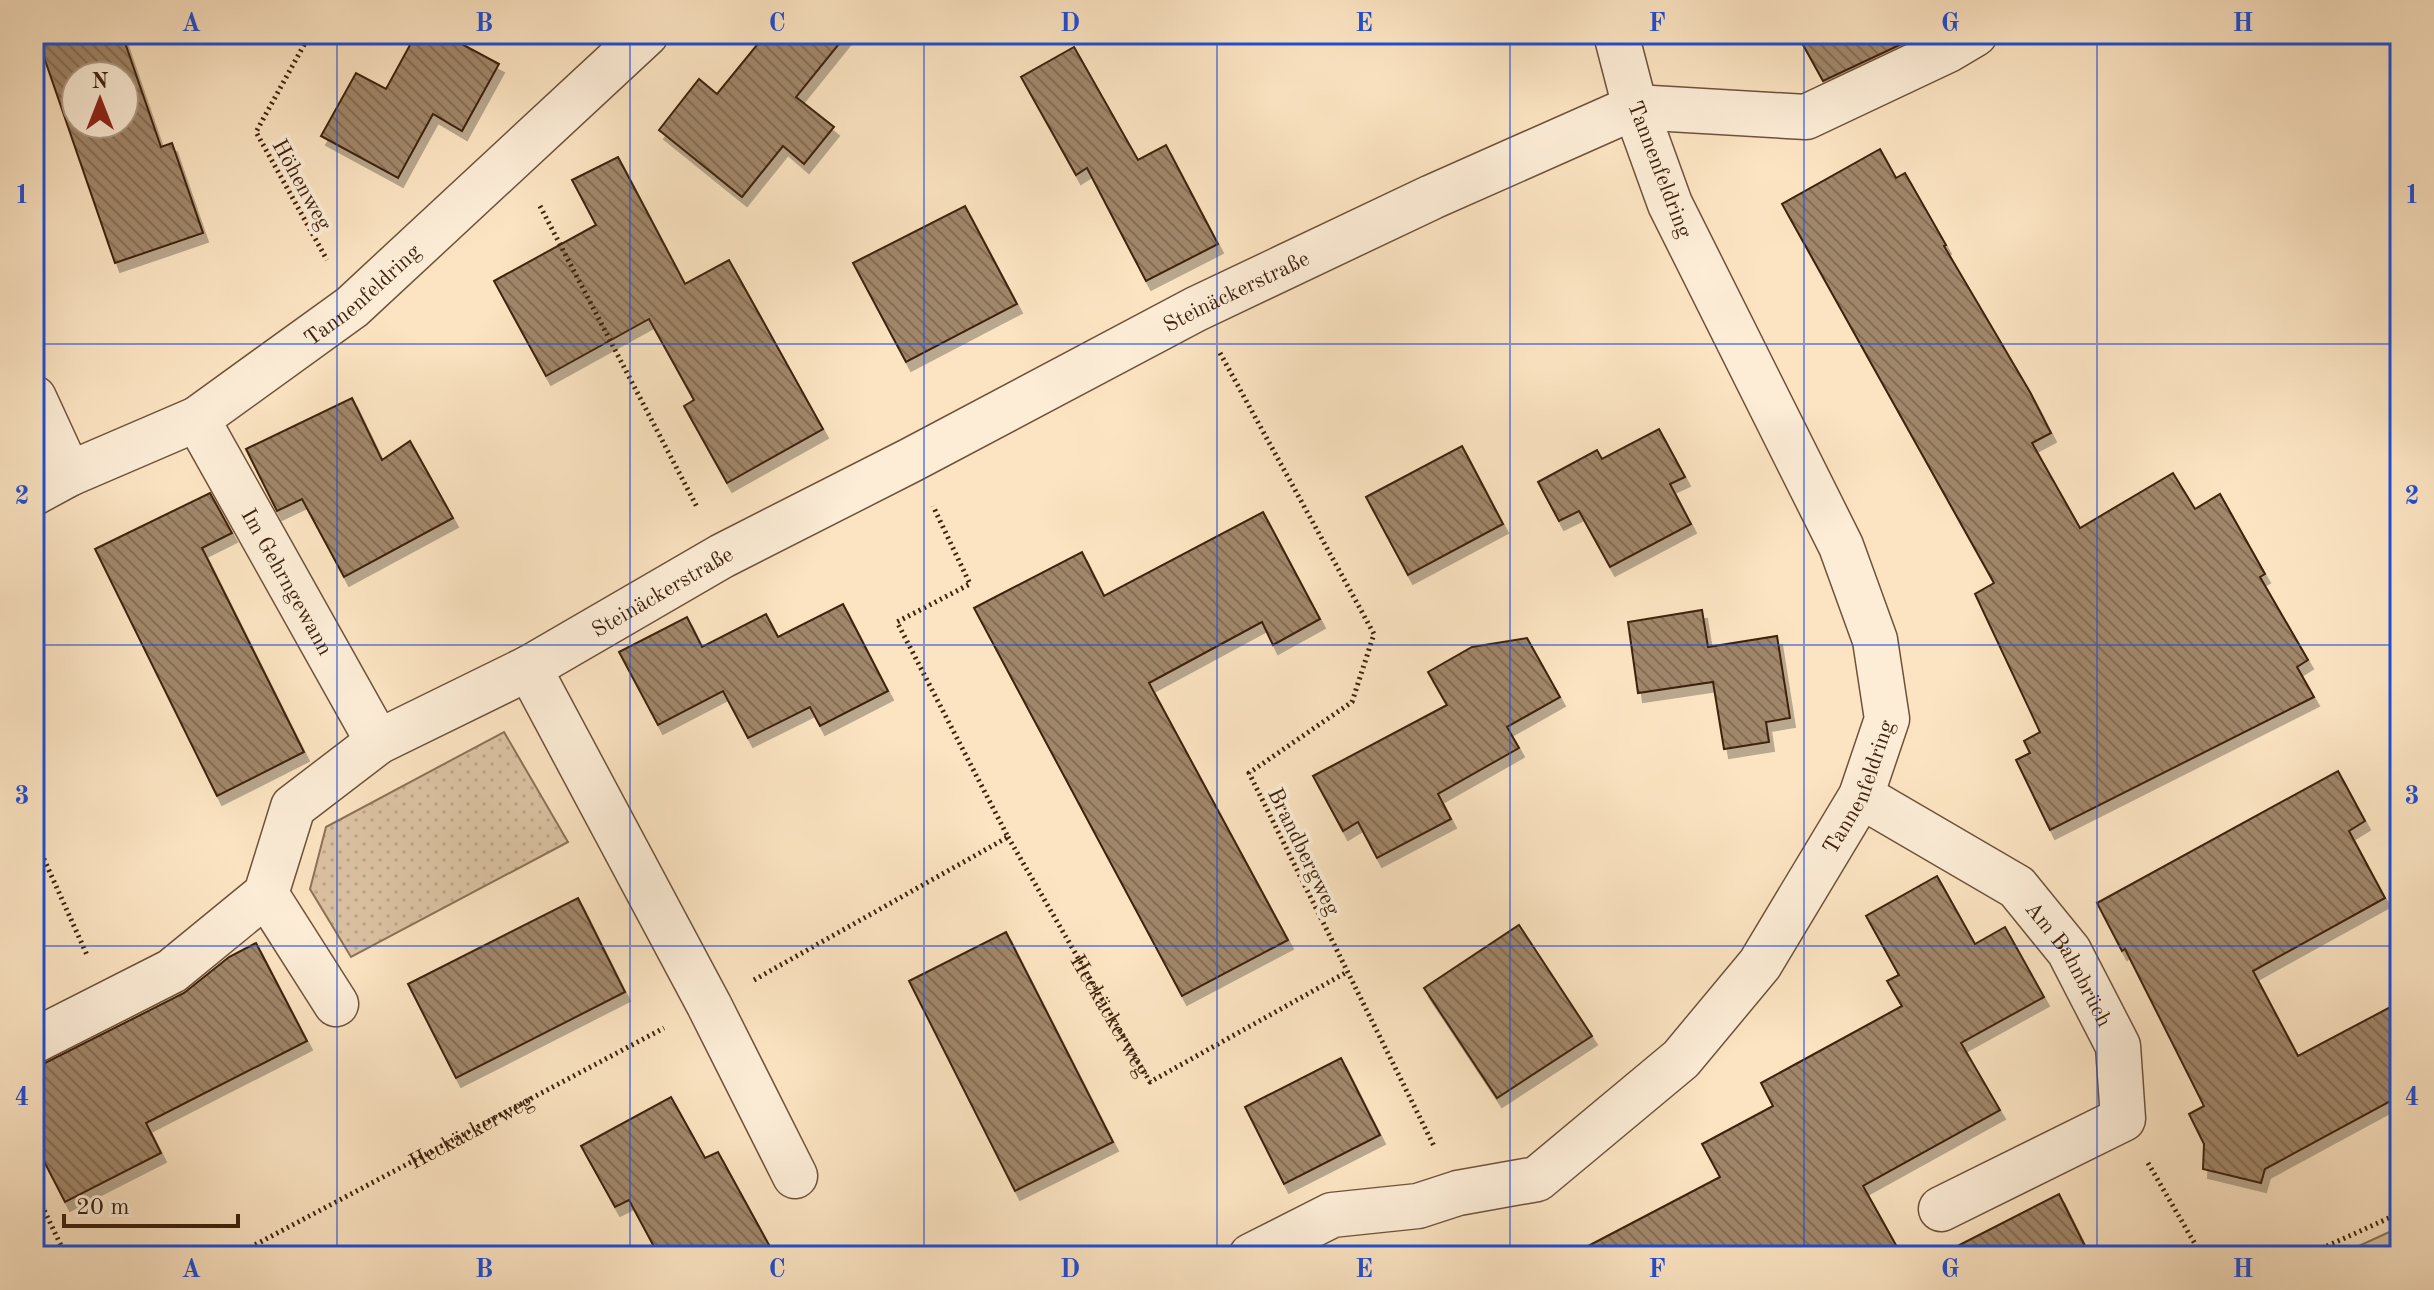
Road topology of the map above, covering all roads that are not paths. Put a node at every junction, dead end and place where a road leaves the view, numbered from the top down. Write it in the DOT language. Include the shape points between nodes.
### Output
graph roads {
  1 [pos="646,34"];
  2 [pos="1616,34"];
  3 [pos="1975,34"];
  4 [pos="1635,107"];
  5 [pos="34,398"];
  6 [pos="197,419"];
  7 [pos="52,484"];
  8 [pos="529,668"];
  9 [pos="378,742"];
  10 [pos="1861,796"];
  11 [pos="266,894"];
  12 [pos="336,1004"];
  13 [pos="34,1041"];
  14 [pos="795,1176"];
  15 [pos="1941,1209"];
  16 [pos="1251,1256"];
  1 -- 6 [label="street, Tannenfeldring" via="352,307"];
  2 -- 4 [label="street, Tannenfeldring"];
  3 -- 4 [label="street, Steinäckerstraße" via="1806,117"];
  4 -- 8 [label="street, Steinäckerstraße" via="1196,309 722,556"];
  4 -- 10 [label="street, Tannenfeldring" via="1670,204 1841,546 1875,640 1887,719"];
  5 -- 7 [label="street"];
  6 -- 7 [label="street, Tannenfeldring"];
  6 -- 9 [label="street, Im Gehrngewann"];
  8 -- 9 [label="street, Steinäckerstraße"];
  8 -- 14 [label="street"];
  9 -- 11 [label="street, Steinäckerstraße" via="293,807"];
  10 -- 15 [label="street, Am Bahnbrüch" via="2017,887 2069,951 2118,1046 2123,1119"];
  10 -- 16 [label="street, Tannenfeldring" via="1760,964 1681,1059 1537,1179 1418,1206 1332,1215"];
  11 -- 12 [label="street"];
  11 -- 13 [label="street" via="172,971"];
}
